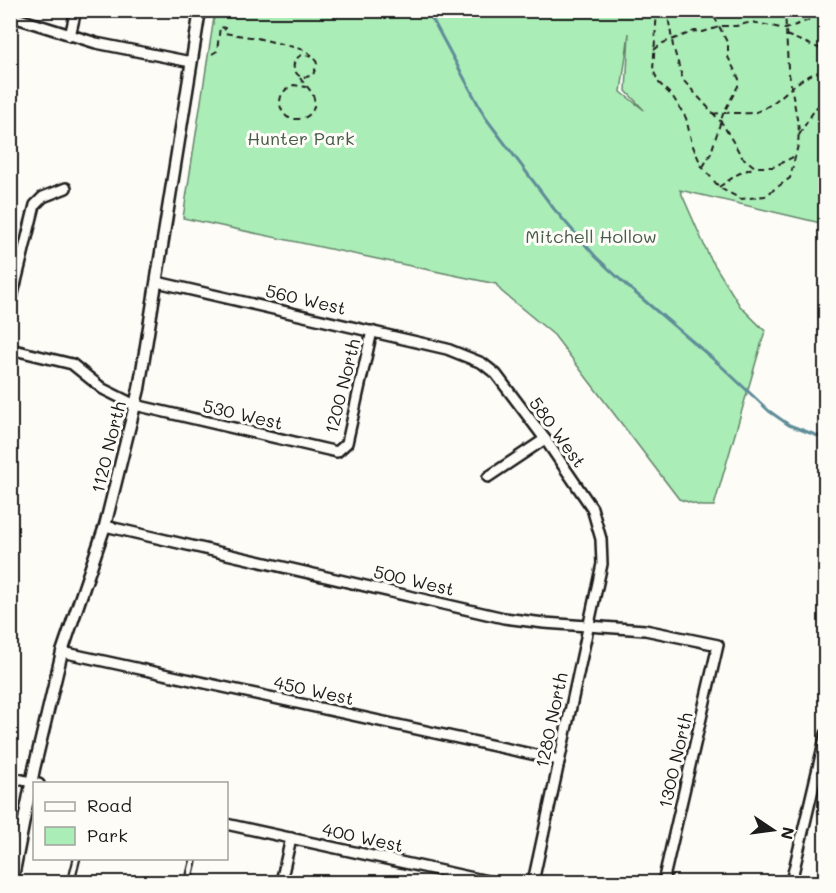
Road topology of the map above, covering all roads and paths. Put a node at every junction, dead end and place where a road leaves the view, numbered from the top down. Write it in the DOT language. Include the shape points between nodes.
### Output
graph roads {
  1 [pos="76,10"];
  2 [pos="200,10"];
  3 [pos="657,10"];
  4 [pos="667,10"];
  5 [pos="711,10"];
  6 [pos="785,10"];
  7 [pos="818,10"];
  8 [pos="10,16"];
  9 [pos="720,27"];
  10 [pos="785,29"];
  11 [pos="786,35"];
  12 [pos="70,36"];
  13 [pos="673,40"];
  14 [pos="654,50"];
  15 [pos="825,51"];
  16 [pos="212,54"];
  17 [pos="312,56"];
  18 [pos="191,62"];
  19 [pos="825,71"];
  20 [pos="298,76"];
  21 [pos="306,87"];
  22 [pos="792,87"];
  23 [pos="825,99"];
  24 [pos="724,112"];
  25 [pos="713,114"];
  26 [pos="720,122"];
  27 [pos="798,136"];
  28 [pos="795,156"];
  29 [pos="755,167"];
  30 [pos="703,168"];
  31 [pos="719,187"];
  32 [pos="66,188"];
  33 [pos="157,282"];
  34 [pos="10,306"];
  35 [pos="372,331"];
  36 [pos="10,349"];
  37 [pos="447,349"];
  38 [pos="135,405"];
  39 [pos="544,439"];
  40 [pos="343,448"];
  41 [pos="488,477"];
  42 [pos="105,526"];
  43 [pos="602,564"];
  44 [pos="589,626"];
  45 [pos="718,645"];
  46 [pos="62,652"];
  47 [pos="825,734"];
  48 [pos="559,760"];
  49 [pos="10,777"];
  50 [pos="35,782"];
  51 [pos="33,783"];
  52 [pos="33,792"];
  53 [pos="228,824"];
  54 [pos="291,838"];
  55 [pos="76,860"];
  56 [pos="194,860"];
  57 [pos="12,882"];
  58 [pos="71,882"];
  59 [pos="188,882"];
  60 [pos="281,882"];
  61 [pos="492,882"];
  62 [pos="532,882"];
  63 [pos="663,882"];
  64 [pos="791,882"];
  1 -- 12 [label="street"];
  2 -- 18 [label="street, 1120 North"];
  3 -- 14 [label="path"];
  4 -- 13 [label="path"];
  5 -- 9 [label="path"];
  6 -- 10 [label="path"];
  7 -- 10 [label="path" via="812,19"];
  8 -- 12 [label="street"];
  9 -- 10 [label="path" via="752,22"];
  9 -- 13 [label="path"];
  9 -- 24 [label="path" via="739,79"];
  10 -- 11 [label="path"];
  11 -- 15 [label="path"];
  11 -- 22 [label="path"];
  12 -- 18 [label="street"];
  13 -- 14 [label="path"];
  13 -- 25 [label="path" via="683,80"];
  14 -- 30 [label="path" via="653,70 686,118"];
  16 -- 17 [label="path" via="217,51 220,27 225,28 224,33 286,45"];
  17 -- 20 [label="path" via="296,58 293,68"];
  17 -- 20 [label="path" via="318,64 316,72 306,78"];
  18 -- 33 [label="street, 1120 North"];
  19 -- 22 [label="path" via="815,72"];
  20 -- 21 [label="path"];
  21 -- 21 [label="path" via="314,100 312,111 301,119 287,117 279,101 283,92 294,85"];
  22 -- 24 [label="path" via="753,113"];
  22 -- 27 [label="path"];
  23 -- 27 [label="path"];
  24 -- 25 [label="path"];
  24 -- 26 [label="path"];
  25 -- 26 [label="path"];
  26 -- 29 [label="path" via="742,157"];
  26 -- 30 [label="path"];
  27 -- 28 [label="path"];
  28 -- 29 [label="path" via="772,167"];
  28 -- 31 [label="path" via="790,178 765,196 741,199"];
  29 -- 31 [label="path"];
  30 -- 31 [label="path"];
  32 -- 34 [label="street" via="35,205"];
  33 -- 35 [label="street, 560 West"];
  33 -- 38 [label="street, 1120 North"];
  35 -- 37 [label="street, 560 West"];
  35 -- 40 [label="street, 1200 North"];
  36 -- 38 [label="street, 530 West" via="72,364 103,389"];
  37 -- 39 [label="street, 580 West" via="482,363 496,374"];
  38 -- 40 [label="street, 530 West" via="337,452"];
  38 -- 42 [label="street, 1120 North"];
  39 -- 41 [label="street"];
  39 -- 43 [label="street, 580 West" via="592,508 601,539"];
  42 -- 44 [label="street, 500 West" via="504,618"];
  42 -- 46 [label="street, 1120 North"];
  43 -- 44 [label="street, 1280 North"];
  44 -- 45 [label="street, 500 West" via="645,630"];
  44 -- 48 [label="street, 1280 North"];
  45 -- 63 [label="street, 1300 North"];
  46 -- 48 [label="street, 450 West"];
  46 -- 50 [label="street, 1120 North"];
  47 -- 64 [label="street"];
  48 -- 62 [label="street, 1280 North"];
  49 -- 51 [label="street"];
  52 -- 57 [label="street, 1120 North"];
  53 -- 54 [label="street, 400 West"];
  54 -- 60 [label="street"];
  54 -- 61 [label="street, 400 West"];
  55 -- 58 [label="lane"];
  56 -- 59 [label="lane"];
}
